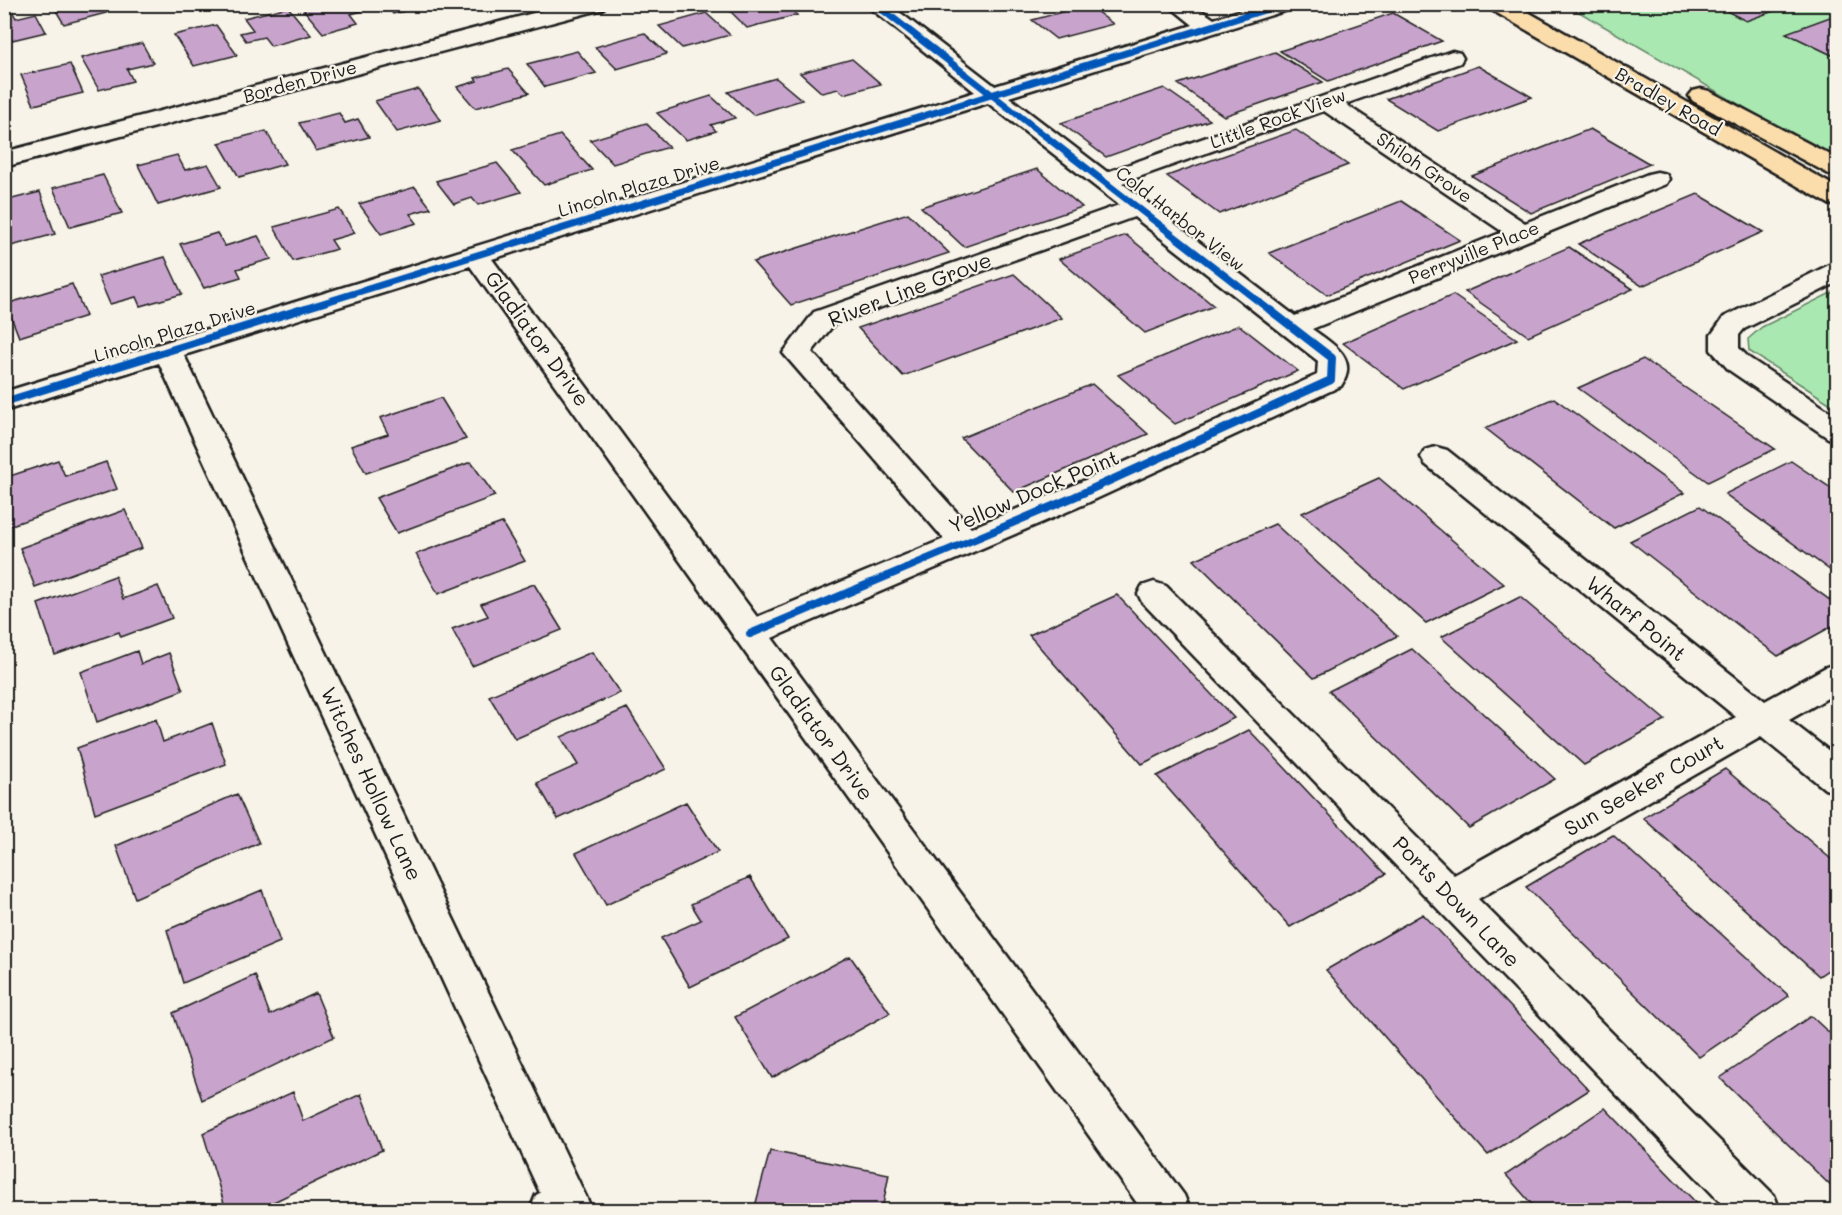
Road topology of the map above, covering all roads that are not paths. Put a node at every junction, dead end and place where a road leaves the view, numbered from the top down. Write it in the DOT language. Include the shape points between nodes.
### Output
graph roads {
  1 [pos="595,4"];
  2 [pos="875,4"];
  3 [pos="1177,4"];
  4 [pos="1283,4"];
  5 [pos="1498,4"];
  6 [pos="1528,4"];
  7 [pos="1210,26"];
  8 [pos="1452,58"];
  9 [pos="989,94"];
  10 [pos="1326,102"];
  11 [pos="4,160"];
  12 [pos="1838,169"];
  13 [pos="1657,179"];
  14 [pos="1105,181"];
  15 [pos="1838,199"];
  16 [pos="1137,207"];
  17 [pos="1522,233"];
  18 [pos="476,255"];
  19 [pos="1838,271"];
  20 [pos="1290,327"];
  21 [pos="168,351"];
  22 [pos="1332,380"];
  23 [pos="4,402"];
  24 [pos="1838,431"];
  25 [pos="1436,456"];
  26 [pos="964,541"];
  27 [pos="1154,594"];
  28 [pos="750,634"];
  29 [pos="1838,676"];
  30 [pos="1761,719"];
  31 [pos="1838,779"];
  32 [pos="1450,896"];
  33 [pos="552,1210"];
  34 [pos="1168,1210"];
  35 [pos="1758,1210"];
  1 -- 11 [label="street, Borden Drive"];
  2 -- 9 [label="street, Cold Harbor View"];
  3 -- 7 [label="street"];
  4 -- 7 [label="street, Lincoln Plaza Drive"];
  5 -- 15 [label="main road, Bradley Road"];
  6 -- 12 [label="main road, Bradley Road"];
  7 -- 9 [label="street, Lincoln Plaza Drive"];
  8 -- 10 [label="street, Little Rock View"];
  9 -- 14 [label="street, Cold Harbor View"];
  9 -- 18 [label="street, Lincoln Plaza Drive"];
  10 -- 14 [label="street, Little Rock View"];
  10 -- 17 [label="street, Shiloh Grove"];
  13 -- 17 [label="street, Perryville Place"];
  14 -- 16 [label="street, Cold Harbor View"];
  16 -- 20 [label="street, Cold Harbor View"];
  16 -- 26 [label="street, River Line Grove" via="824,318 796,353"];
  17 -- 20 [label="street, Perryville Place"];
  18 -- 21 [label="street, Lincoln Plaza Drive"];
  18 -- 28 [label="street, Gladiator Drive"];
  19 -- 24 [label="street" via="1734,323 1725,335 1725,350 1739,364"];
  20 -- 22 [label="street, Cold Harbor View" via="1332,358"];
  21 -- 23 [label="street, Lincoln Plaza Drive"];
  21 -- 33 [label="street, Witches Hollow Lane" via="567,1203"];
  22 -- 26 [label="street, Yellow Dock Point"];
  25 -- 30 [label="street, Wharf Point"];
  26 -- 28 [label="street, Yellow Dock Point"];
  27 -- 32 [label="street, Ports Down Lane"];
  28 -- 34 [label="street, Gladiator Drive"];
  29 -- 30 [label="street, Sun Seeker Court"];
  30 -- 31 [label="street, Wharf Point"];
  30 -- 32 [label="street, Sun Seeker Court"];
  32 -- 35 [label="street, Ports Down Lane"];
}
